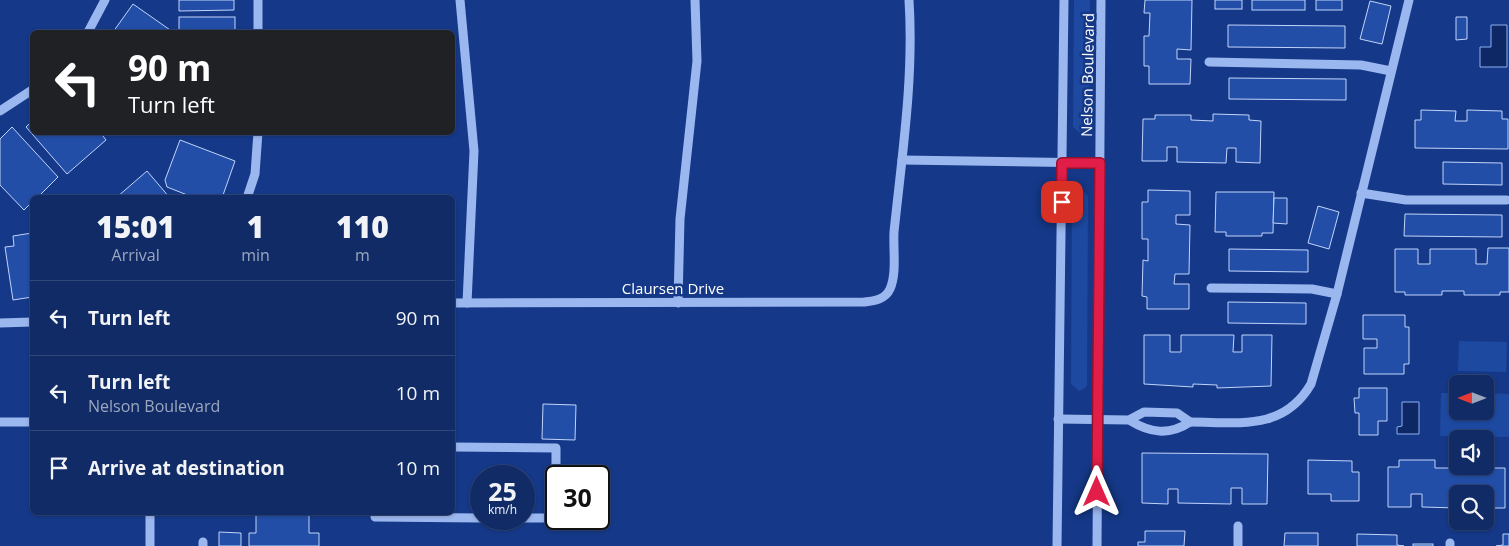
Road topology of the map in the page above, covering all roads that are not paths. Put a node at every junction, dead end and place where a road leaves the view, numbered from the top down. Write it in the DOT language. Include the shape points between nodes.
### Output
graph roads {
  1 [pos="105,0"];
  2 [pos="258,0"];
  3 [pos="460,0"];
  4 [pos="695,0"];
  5 [pos="909,0"];
  6 [pos="1064,0"];
  7 [pos="1101,0"];
  8 [pos="1409,0"];
  9 [pos="89,30"];
  10 [pos="258,30"];
  11 [pos="1209,62"];
  12 [pos="1391,72"];
  13 [pos="30,91"];
  14 [pos="0,111"];
  15 [pos="258,135"];
  16 [pos="902,160"];
  17 [pos="1062,163"];
  18 [pos="1100,163"];
  19 [pos="1361,193"];
  20 [pos="249,195"];
  21 [pos="1507,200"];
  22 [pos="1211,288"];
  23 [pos="1337,294"];
  24 [pos="455,303"];
  25 [pos="467,303"];
  26 [pos="678,303"];
  27 [pos="30,322"];
  28 [pos="0,323"];
  29 [pos="1058,419"];
  30 [pos="1098,420"];
  31 [pos="1129,420"];
  32 [pos="0,422"];
  33 [pos="30,422"];
  34 [pos="1190,422"];
  35 [pos="455,447"];
  36 [pos="556,465"];
  37 [pos="150,515"];
  38 [pos="376,515"];
  39 [pos="470,518"];
  40 [pos="1238,526"];
  41 [pos="150,546"];
  42 [pos="1057,546"];
  43 [pos="1097,546"];
  44 [pos="1238,546"];
  1 -- 9 [label="street"];
  2 -- 10 [label="street"];
  3 -- 25 [label="street" via="474,151"];
  4 -- 26 [label="street" via="697,61 680,219"];
  5 -- 16 [label="street" via="911,72"];
  6 -- 17 [label="street, Nelson Boulevard"];
  7 -- 18 [label="street, Nelson Boulevard"];
  8 -- 12 [label="street"];
  11 -- 12 [label="street" via="1361,64"];
  12 -- 19 [label="street"];
  13 -- 14 [label="street"];
  15 -- 20 [label="street"];
  16 -- 17 [label="street"];
  16 -- 26 [label="street, Claursen Drive" via="890,290 883,297 864,302"];
  17 -- 18 [label="street"];
  17 -- 29 [label="street, Nelson Boulevard"];
  18 -- 30 [label="street, Nelson Boulevard"];
  19 -- 21 [label="street" via="1406,200"];
  19 -- 23 [label="street"];
  22 -- 23 [label="street" via="1312,289"];
  23 -- 34 [label="street" via="1311,384 1288,411 1258,421"];
  24 -- 25 [label="street, Claursen Drive"];
  25 -- 26 [label="street, Claursen Drive"];
  27 -- 28 [label="street"];
  29 -- 30 [label="street"];
  29 -- 42 [label="street, Nelson Boulevard"];
  30 -- 31 [label="street"];
  30 -- 43 [label="street, Nelson Boulevard"];
  31 -- 34 [label="street" via="1144,412 1178,413"];
  31 -- 34 [label="street" via="1144,430 1177,430"];
  32 -- 33 [label="street"];
  35 -- 36 [label="street" via="556,448"];
  37 -- 41 [label="street"];
  38 -- 39 [label="street" via="376,518"];
  40 -- 44 [label="street"];
}
